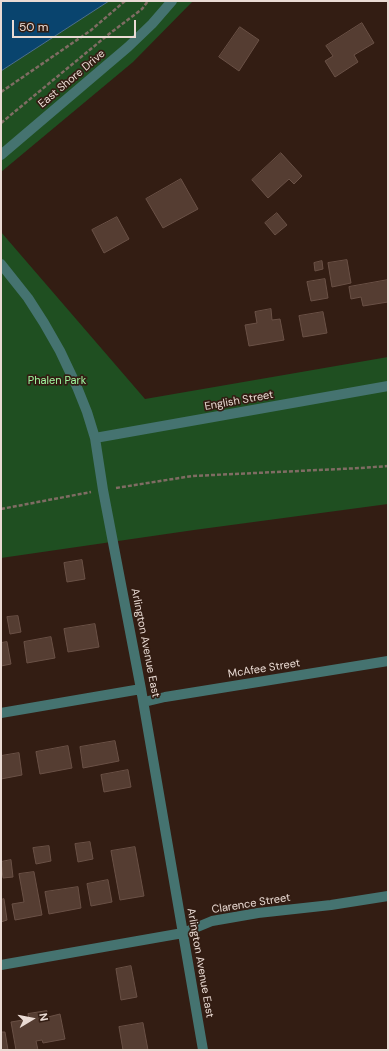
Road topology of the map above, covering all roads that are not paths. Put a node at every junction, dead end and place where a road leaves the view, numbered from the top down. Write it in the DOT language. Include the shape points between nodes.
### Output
graph roads {
  1 [pos="172,1"];
  2 [pos="1,155"];
  3 [pos="1,264"];
  4 [pos="388,386"];
  5 [pos="94,438"];
  6 [pos="388,661"];
  7 [pos="141,689"];
  8 [pos="144,702"];
  9 [pos="1,713"];
  10 [pos="388,896"];
  11 [pos="183,933"];
  12 [pos="1,965"];
  13 [pos="203,1050"];
  1 -- 2 [label="street, East Shore Drive" via="128,47"];
  3 -- 5 [label="street, Arlington Avenue East" via="28,298 60,351 87,412"];
  4 -- 5 [label="street, English Street"];
  5 -- 7 [label="street, Arlington Avenue East"];
  6 -- 8 [label="street, McAfee Street"];
  7 -- 8 [label="street, Arlington Avenue East"];
  7 -- 9 [label="street"];
  8 -- 11 [label="street, Arlington Avenue East"];
  10 -- 11 [label="street, Clarence Street" via="212,921"];
  11 -- 12 [label="street, Clarence Street"];
  11 -- 13 [label="street, Arlington Avenue East"];
}
